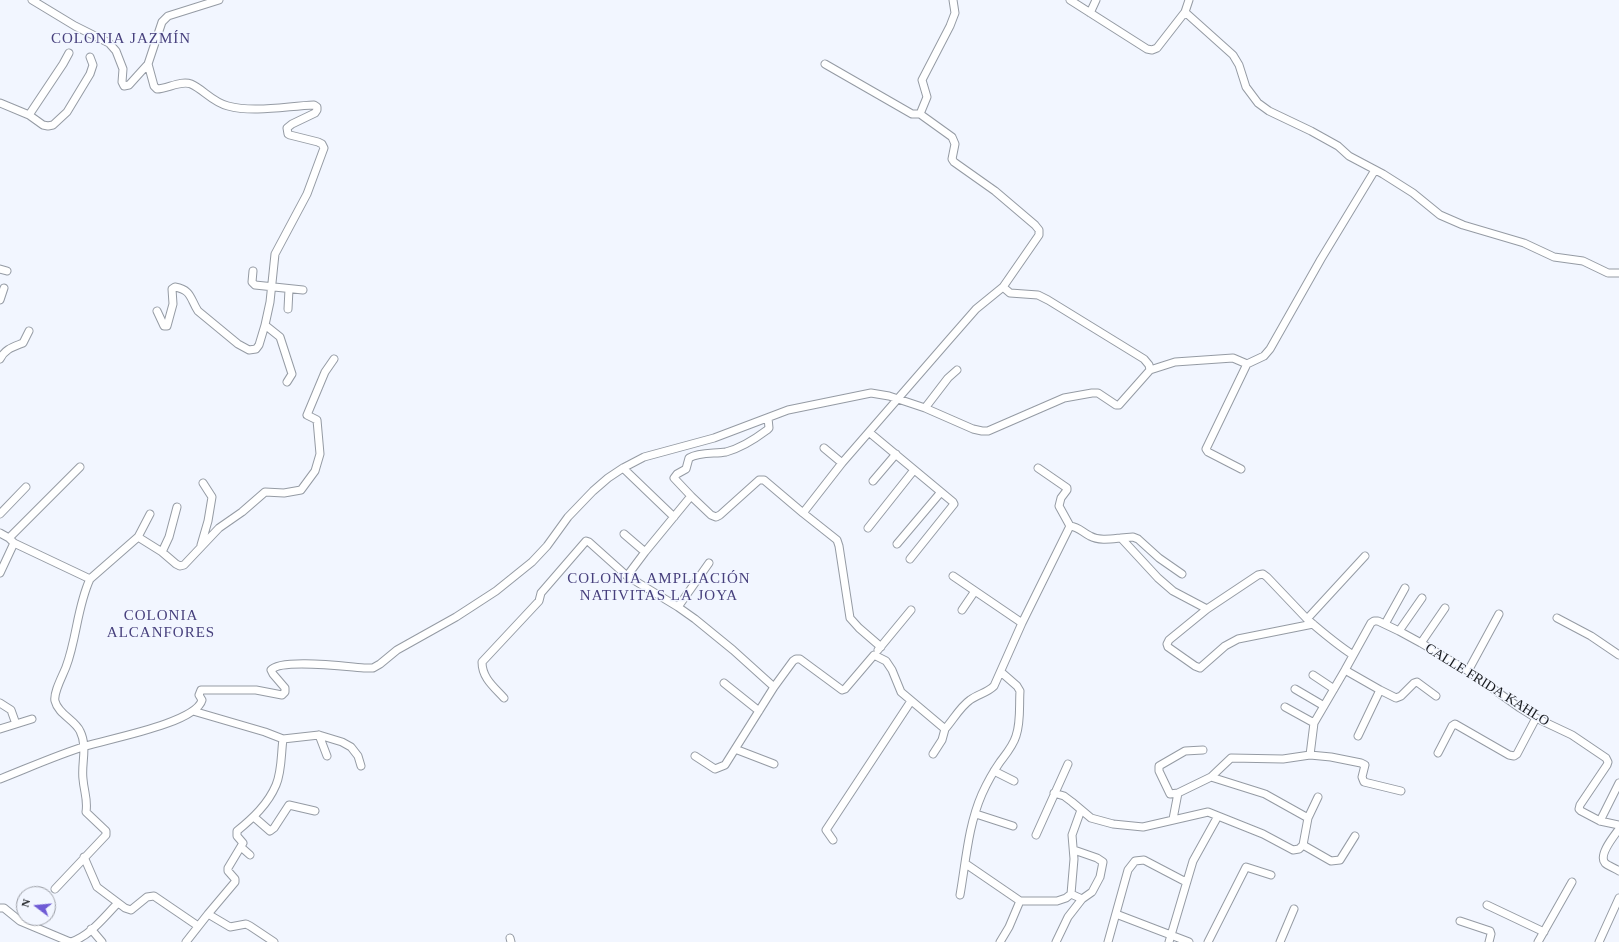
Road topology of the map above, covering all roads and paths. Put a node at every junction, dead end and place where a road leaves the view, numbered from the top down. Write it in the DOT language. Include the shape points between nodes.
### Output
graph roads {
  1 [pos="32,0"];
  2 [pos="219,0"];
  3 [pos="953,0"];
  4 [pos="1070,0"];
  5 [pos="1096,0"];
  6 [pos="1189,0"];
  7 [pos="1185,12"];
  8 [pos="1090,13"];
  9 [pos="69,53"];
  10 [pos="90,57"];
  11 [pos="148,64"];
  12 [pos="825,64"];
  13 [pos="0,103"];
  14 [pos="920,114"];
  15 [pos="29,115"];
  16 [pos="1375,170"];
  17 [pos="253,272"];
  18 [pos="1619,273"];
  19 [pos="271,287"];
  20 [pos="1003,287"];
  21 [pos="4,288"];
  22 [pos="289,289"];
  23 [pos="303,290"];
  24 [pos="0,300"];
  25 [pos="288,310"];
  26 [pos="157,311"];
  27 [pos="265,325"];
  28 [pos="29,331"];
  29 [pos="0,359"];
  30 [pos="334,360"];
  31 [pos="1248,364"];
  32 [pos="957,370"];
  33 [pos="1150,370"];
  34 [pos="287,382"];
  35 [pos="897,399"];
  36 [pos="925,408"];
  37 [pos="768,418"];
  38 [pos="870,433"];
  39 [pos="824,448"];
  40 [pos="896,454"];
  41 [pos="842,464"];
  42 [pos="80,467"];
  43 [pos="623,468"];
  44 [pos="1038,468"];
  45 [pos="1241,469"];
  46 [pos="914,470"];
  47 [pos="873,481"];
  48 [pos="202,483"];
  49 [pos="26,487"];
  50 [pos="941,492"];
  51 [pos="692,496"];
  52 [pos="177,507"];
  53 [pos="802,513"];
  54 [pos="0,514"];
  55 [pos="150,514"];
  56 [pos="674,517"];
  57 [pos="1070,526"];
  58 [pos="868,528"];
  59 [pos="0,533"];
  60 [pos="624,534"];
  61 [pos="138,537"];
  62 [pos="1121,538"];
  63 [pos="11,541"];
  64 [pos="897,544"];
  65 [pos="200,547"];
  66 [pos="162,552"];
  67 [pos="645,552"];
  68 [pos="1365,556"];
  69 [pos="910,559"];
  70 [pos="709,563"];
  71 [pos="0,573"];
  72 [pos="1182,574"];
  73 [pos="627,576"];
  74 [pos="953,576"];
  75 [pos="90,579"];
  76 [pos="1406,588"];
  77 [pos="975,591"];
  78 [pos="1422,598"];
  79 [pos="678,607"];
  80 [pos="1445,608"];
  81 [pos="1207,609"];
  82 [pos="911,610"];
  83 [pos="962,610"];
  84 [pos="1499,614"];
  85 [pos="1557,618"];
  86 [pos="1310,621"];
  87 [pos="1022,623"];
  88 [pos="1385,624"];
  89 [pos="1399,631"];
  90 [pos="1421,643"];
  91 [pos="881,647"];
  92 [pos="874,655"];
  93 [pos="1352,655"];
  94 [pos="1619,655"];
  95 [pos="1346,670"];
  96 [pos="1468,671"];
  97 [pos="1001,672"];
  98 [pos="1313,675"];
  99 [pos="724,683"];
  100 [pos="774,687"];
  101 [pos="1295,689"];
  102 [pos="1334,689"];
  103 [pos="1380,690"];
  104 [pos="1436,696"];
  105 [pos="504,698"];
  106 [pos="911,701"];
  107 [pos="0,704"];
  108 [pos="1324,706"];
  109 [pos="1285,707"];
  110 [pos="192,711"];
  111 [pos="759,711"];
  112 [pos="1536,718"];
  113 [pos="32,719"];
  114 [pos="16,724"];
  115 [pos="1314,724"];
  116 [pos="0,729"];
  117 [pos="945,729"];
  118 [pos="319,735"];
  119 [pos="1358,736"];
  120 [pos="283,738"];
  121 [pos="85,746"];
  122 [pos="735,749"];
  123 [pos="1203,750"];
  124 [pos="1438,753"];
  125 [pos="933,754"];
  126 [pos="1310,755"];
  127 [pos="327,756"];
  128 [pos="695,756"];
  129 [pos="774,764"];
  130 [pos="1068,764"];
  131 [pos="361,766"];
  132 [pos="994,771"];
  133 [pos="1211,777"];
  134 [pos="0,779"];
  135 [pos="1014,781"];
  136 [pos="1619,783"];
  137 [pos="1401,791"];
  138 [pos="1054,793"];
  139 [pos="1178,793"];
  140 [pos="1318,797"];
  141 [pos="1081,810"];
  142 [pos="315,812"];
  143 [pos="976,814"];
  144 [pos="1218,816"];
  145 [pos="254,817"];
  146 [pos="1308,818"];
  147 [pos="1173,819"];
  148 [pos="1600,821"];
  149 [pos="1013,826"];
  150 [pos="1619,826"];
  151 [pos="1619,829"];
  152 [pos="1036,835"];
  153 [pos="1355,836"];
  154 [pos="833,840"];
  155 [pos="1303,845"];
  156 [pos="241,847"];
  157 [pos="1074,850"];
  158 [pos="250,855"];
  159 [pos="84,857"];
  160 [pos="966,864"];
  161 [pos="1619,871"];
  162 [pos="1271,875"];
  163 [pos="1186,882"];
  164 [pos="1572,882"];
  165 [pos="56,888"];
  166 [pos="1071,894"];
  167 [pos="960,895"];
  168 [pos="1619,898"];
  169 [pos="1082,899"];
  170 [pos="1020,901"];
  171 [pos="118,904"];
  172 [pos="1487,905"];
  173 [pos="0,908"];
  174 [pos="1294,909"];
  175 [pos="208,914"];
  176 [pos="1116,914"];
  177 [pos="1460,921"];
  178 [pos="198,926"];
  179 [pos="91,929"];
  180 [pos="1544,932"];
  181 [pos="1170,939"];
  182 [pos="71,942"];
  183 [pos="102,942"];
  184 [pos="186,942"];
  185 [pos="274,942"];
  186 [pos="1000,942"];
  187 [pos="1056,942"];
  188 [pos="1108,942"];
  189 [pos="1189,942"];
  190 [pos="1208,942"];
  191 [pos="1280,942"];
  192 [pos="1489,942"];
  193 [pos="1538,942"];
  194 [pos="1599,942"];
  1 -- 11 [label="street" via="109,43 116,51 123,69 124,86 129,85"];
  2 -- 11 [label="street" via="168,16 161,26"];
  3 -- 14 [label="street" via="955,13 950,26 922,80 927,97"];
  4 -- 8 [label="street"];
  5 -- 8 [label="street"];
  6 -- 7 [label="street"];
  7 -- 8 [label="street" via="1157,48 1152,50"];
  7 -- 16 [label="street" via="1233,55 1246,87 1258,104 1338,146 1349,156"];
  9 -- 15 [label="street"];
  10 -- 15 [label="street" via="93,65 90,74 67,112 53,125 48,126"];
  11 -- 19 [label="street" via="157,89 191,84 218,103 244,109 314,105 317,107 315,113 287,128 290,136 318,142 324,148 307,194 276,251"];
  12 -- 14 [label="street" via="912,114"];
  13 -- 15 [label="street"];
  14 -- 20 [label="street" via="952,137 955,144 952,159 954,162 995,191 1039,230 1039,235"];
  16 -- 18 [label="street" via="1414,193 1440,215 1524,243 1554,257 1583,261 1608,273"];
  16 -- 31 [label="street" via="1270,349 1264,356"];
  17 -- 19 [label="street" via="253,284"];
  19 -- 22 [label="street"];
  19 -- 27 [label="street"];
  20 -- 33 [label="street" via="1010,292 1038,295 1048,300 1144,359"];
  20 -- 35 [label="street" via="976,309"];
  21 -- 24 [label="street"];
  22 -- 23 [label="street"];
  22 -- 25 [label="street"];
  26 -- 27 [label="street" via="164,326 167,326 173,304 172,289 180,288 189,292 198,311 249,350 256,349 259,345"];
  27 -- 34 [label="street" via="280,337 292,374"];
  28 -- 29 [label="street" via="23,343 8,348"];
  30 -- 65 [label="street" via="329,364 306,415 317,420 320,454 315,471 301,490 284,493 265,492 219,528"];
  31 -- 33 [label="street" via="1232,358 1175,362"];
  31 -- 45 [label="street" via="1206,449"];
  32 -- 36 [label="street"];
  33 -- 36 [label="street" via="1120,405 1098,393 1075,395 988,431 972,429"];
  35 -- 36 [label="street"];
  35 -- 37 [label="street" via="879,393 862,394 788,410"];
  35 -- 38 [label="street"];
  37 -- 43 [label="street" via="714,438 644,458"];
  37 -- 51 [label="street" via="769,428 741,446 689,458 686,469 674,478"];
  38 -- 40 [label="street"];
  38 -- 41 [label="street"];
  39 -- 41 [label="street"];
  40 -- 46 [label="street"];
  40 -- 47 [label="street"];
  41 -- 53 [label="street"];
  42 -- 63 [label="street"];
  43 -- 56 [label="street"];
  43 -- 110 [label="street" via="593,491 568,517 547,546 515,577 456,617 397,650 373,668 311,664 277,666 271,670 285,688 282,695 256,690 201,690 199,695 202,702"];
  44 -- 57 [label="street" via="1067,488 1059,506"];
  46 -- 50 [label="street"];
  46 -- 58 [label="street"];
  48 -- 65 [label="street" via="212,497"];
  49 -- 54 [label="street"];
  50 -- 64 [label="street"];
  50 -- 69 [label="street" via="954,504"];
  51 -- 53 [label="street" via="716,517 758,480 764,480"];
  51 -- 56 [label="street"];
  52 -- 66 [label="street"];
  53 -- 91 [label="street" via="837,540 850,618"];
  55 -- 61 [label="street"];
  56 -- 67 [label="street"];
  57 -- 62 [label="street" via="1098,539"];
  57 -- 87 [label="street"];
  59 -- 63 [label="street"];
  60 -- 67 [label="street"];
  61 -- 66 [label="street"];
  61 -- 75 [label="street"];
  62 -- 72 [label="street" via="1138,539"];
  62 -- 81 [label="street" via="1173,591"];
  63 -- 71 [label="street"];
  63 -- 75 [label="street"];
  65 -- 66 [label="street" via="184,565 180,566"];
  67 -- 73 [label="street"];
  68 -- 86 [label="street"];
  70 -- 79 [label="street"];
  73 -- 79 [label="street"];
  73 -- 105 [label="street" via="590,542 584,542 541,593 539,601 482,662 486,678"];
  74 -- 77 [label="street"];
  75 -- 121 [label="street" via="80,603 76,634 55,694 58,707 80,730"];
  76 -- 88 [label="street"];
  77 -- 83 [label="street"];
  77 -- 87 [label="street"];
  78 -- 89 [label="street"];
  79 -- 100 [label="street" via="733,650"];
  80 -- 90 [label="street"];
  81 -- 86 [label="street" via="1263,574"];
  81 -- 86 [label="street" via="1167,644 1200,668 1225,646 1238,639"];
  82 -- 91 [label="street"];
  84 -- 96 [label="street"];
  85 -- 94 [label="street"];
  86 -- 93 [label="street"];
  87 -- 97 [label="street"];
  88 -- 89 [label="street, CALLE FRIDA KAHLO"];
  88 -- 93 [label="street" via="1374,621 1371,623"];
  89 -- 90 [label="street, CALLE FRIDA KAHLO"];
  90 -- 96 [label="street, CALLE FRIDA KAHLO"];
  91 -- 92 [label="street"];
  92 -- 100 [label="street" via="842,690 800,659 793,661"];
  92 -- 106 [label="street" via="886,661 899,688"];
  93 -- 95 [label="street"];
  95 -- 102 [label="street"];
  95 -- 103 [label="street"];
  96 -- 112 [label="street, CALLE FRIDA KAHLO"];
  97 -- 117 [label="street" via="990,691 971,699"];
  97 -- 132 [label="street" via="1020,691 1019,723 1012,745"];
  98 -- 102 [label="street"];
  99 -- 111 [label="street"];
  100 -- 111 [label="street"];
  101 -- 108 [label="street"];
  102 -- 108 [label="street"];
  103 -- 104 [label="street" via="1396,698 1416,682"];
  103 -- 119 [label="street"];
  106 -- 117 [label="street"];
  106 -- 154 [label="street" via="826,830"];
  107 -- 114 [label="street" via="11,710"];
  108 -- 115 [label="street"];
  109 -- 115 [label="street"];
  110 -- 120 [label="street"];
  110 -- 121 [label="street" via="160,726"];
  111 -- 122 [label="street"];
  112 -- 124 [label="street" via="1514,756 1455,724"];
  112 -- 148 [label="street, CALLE FRIDA KAHLO" via="1572,735 1606,758 1607,765 1579,809"];
  113 -- 114 [label="street"];
  114 -- 116 [label="street"];
  115 -- 126 [label="street"];
  117 -- 125 [label="street" via="942,740"];
  118 -- 120 [label="street"];
  118 -- 127 [label="street"];
  118 -- 131 [label="street" via="351,747 358,756"];
  120 -- 145 [label="street" via="276,784"];
  121 -- 134 [label="street"];
  121 -- 159 [label="street" via="83,779 88,802 86,812 106,831 106,835"];
  122 -- 128 [label="street" via="725,765 715,769"];
  122 -- 129 [label="street"];
  123 -- 139 [label="street" via="1185,751 1159,766 1158,769 1170,794"];
  126 -- 133 [label="street" via="1283,759 1231,758"];
  126 -- 137 [label="street" via="1365,765 1362,778 1364,782"];
  130 -- 138 [label="street"];
  132 -- 135 [label="street"];
  132 -- 143 [label="street" via="981,795"];
  133 -- 139 [label="street"];
  133 -- 146 [label="street" via="1265,794"];
  136 -- 148 [label="street"];
  138 -- 141 [label="street" via="1064,796"];
  138 -- 152 [label="street"];
  139 -- 147 [label="street"];
  140 -- 146 [label="street"];
  141 -- 147 [label="street" via="1099,821 1125,826 1143,827"];
  141 -- 157 [label="street" via="1072,835"];
  142 -- 145 [label="street" via="289,805 270,830"];
  143 -- 149 [label="street"];
  143 -- 160 [label="street" via="966,850"];
  144 -- 147 [label="street" via="1208,812"];
  144 -- 155 [label="street" via="1263,834 1293,850"];
  144 -- 163 [label="street" via="1193,861"];
  145 -- 156 [label="street" via="237,831 237,836 243,843"];
  146 -- 155 [label="street"];
  148 -- 150 [label="street, CALLE FRIDA KAHLO"];
  151 -- 161 [label="street" via="1602,857 1606,864"];
  153 -- 155 [label="street" via="1340,860 1336,862"];
  156 -- 158 [label="street"];
  156 -- 175 [label="street" via="228,868 235,882"];
  157 -- 166 [label="street"];
  157 -- 169 [label="street" via="1102,862 1100,877 1092,892"];
  159 -- 165 [label="street"];
  159 -- 171 [label="street" via="97,887"];
  160 -- 167 [label="street"];
  160 -- 170 [label="street"];
  162 -- 190 [label="street" via="1246,867"];
  163 -- 176 [label="street" via="1144,860 1135,861 1128,870"];
  163 -- 181 [label="street"];
  164 -- 180 [label="street"];
  166 -- 169 [label="street"];
  166 -- 170 [label="street" via="1066,898 1049,902"];
  168 -- 194 [label="street"];
  169 -- 187 [label="street" via="1068,917"];
  170 -- 186 [label="street"];
  171 -- 178 [label="street" via="130,910 147,897 154,896"];
  171 -- 179 [label="street"];
  172 -- 180 [label="street"];
  173 -- 182 [label="street" via="4,908 24,923"];
  174 -- 191 [label="street"];
  175 -- 178 [label="street"];
  175 -- 185 [label="street" via="230,927 246,924"];
  176 -- 181 [label="street"];
  176 -- 188 [label="street"];
  177 -- 192 [label="street" via="1490,931"];
  178 -- 184 [label="street"];
  179 -- 182 [label="street" via="79,940"];
  179 -- 183 [label="street"];
  180 -- 193 [label="street"];
  181 -- 189 [label="street"];
}
